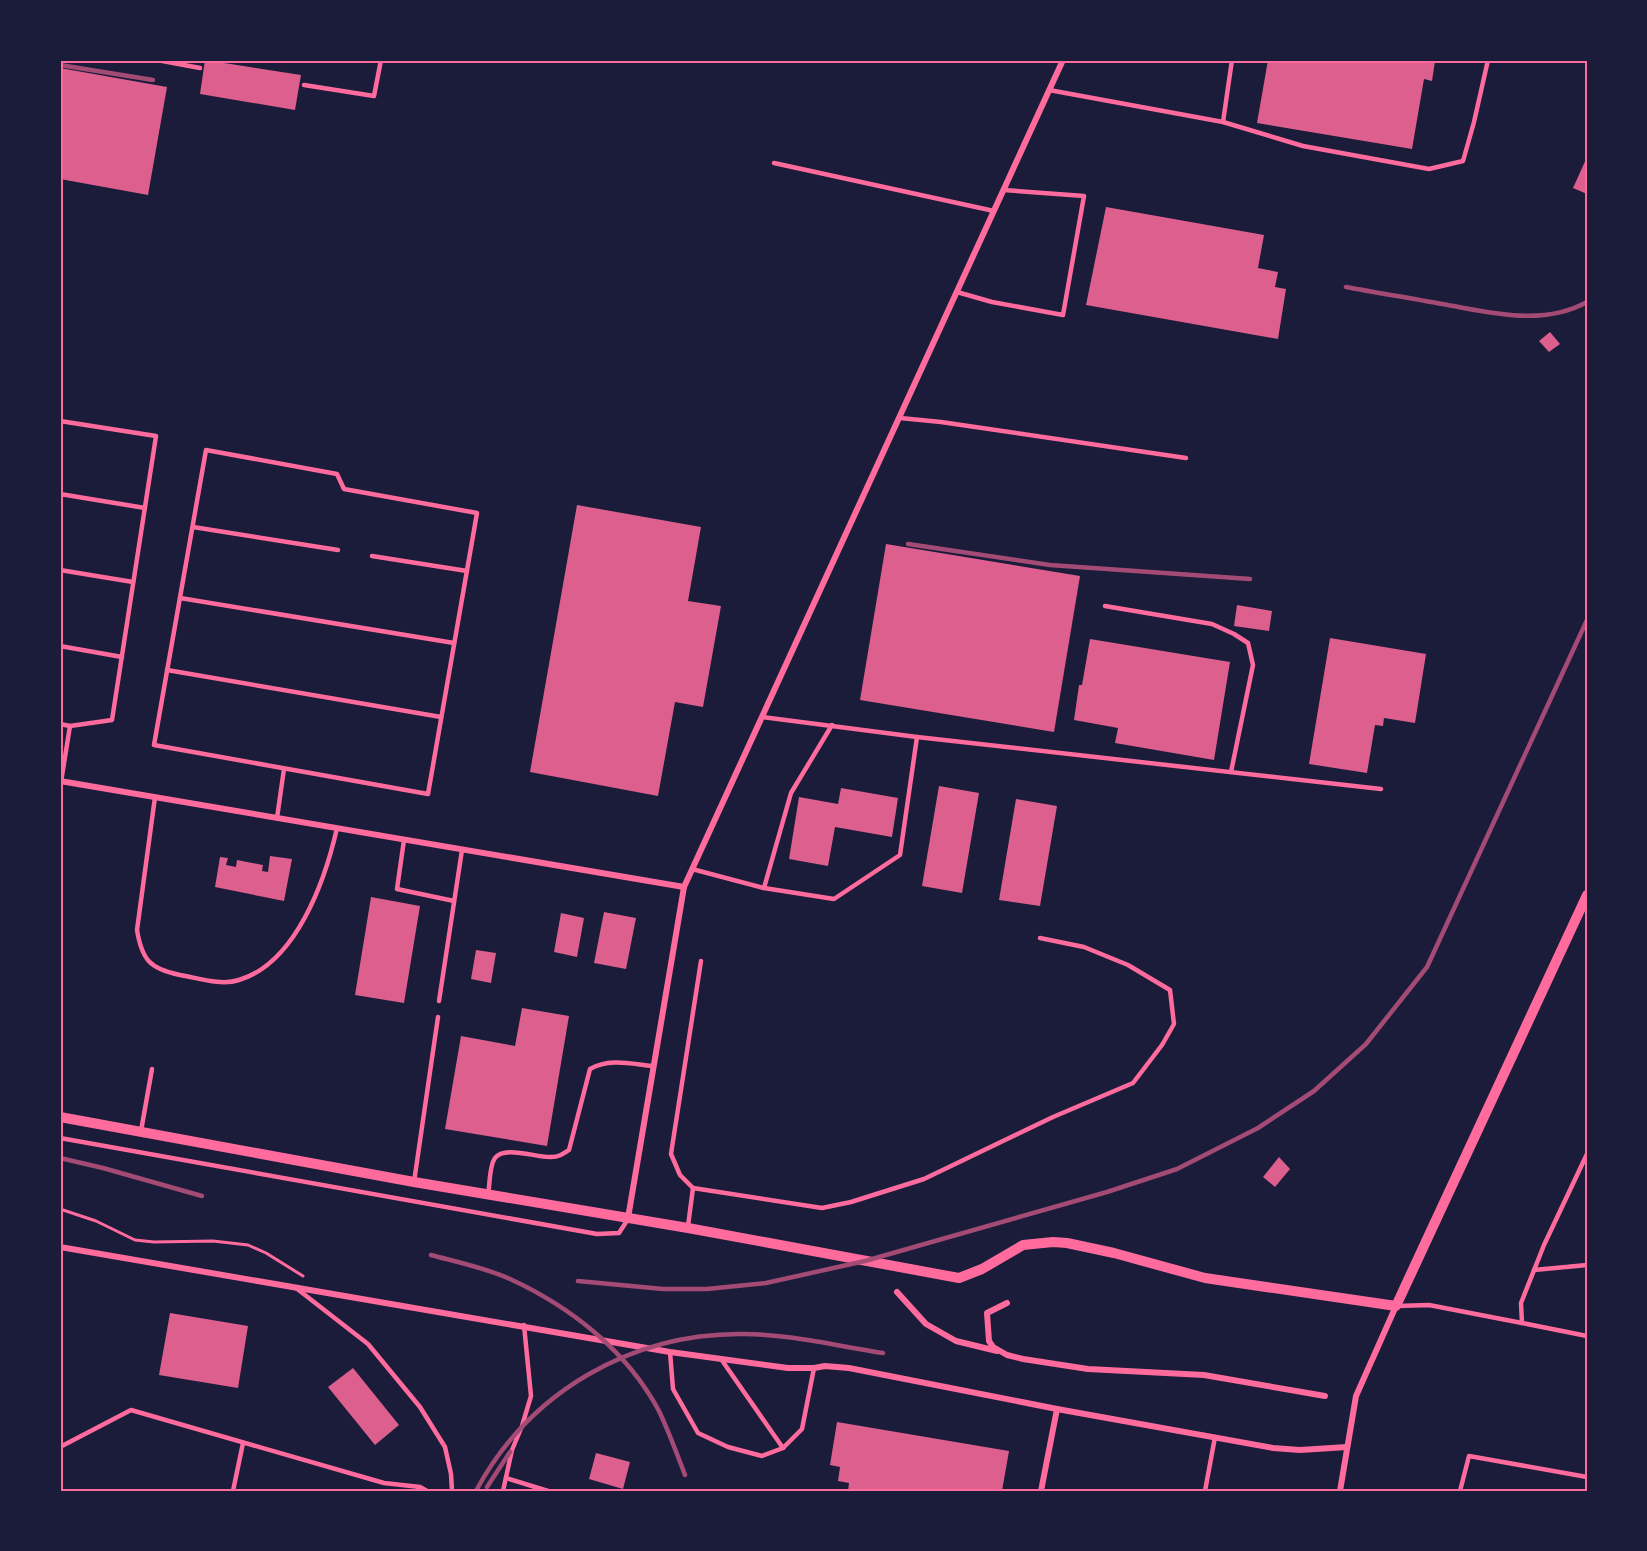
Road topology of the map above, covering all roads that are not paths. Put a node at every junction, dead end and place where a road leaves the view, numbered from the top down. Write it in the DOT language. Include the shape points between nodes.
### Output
graph roads {
  1 [pos="157,60"];
  2 [pos="381,60"];
  3 [pos="1063,60"];
  4 [pos="1232,60"];
  5 [pos="1488,60"];
  6 [pos="200,68"];
  7 [pos="304,85"];
  8 [pos="1049,90"];
  9 [pos="1223,122"];
  10 [pos="774,163"];
  11 [pos="1004,190"];
  12 [pos="994,211"];
  13 [pos="957,292"];
  14 [pos="900,418"];
  15 [pos="60,421"];
  16 [pos="1186,458"];
  17 [pos="60,494"];
  18 [pos="145,508"];
  19 [pos="193,527"];
  20 [pos="338,550"];
  21 [pos="372,556"];
  22 [pos="60,570"];
  23 [pos="466,571"];
  24 [pos="133,582"];
  25 [pos="180,598"];
  26 [pos="1105,606"];
  27 [pos="454,643"];
  28 [pos="60,646"];
  29 [pos="122,657"];
  30 [pos="167,670"];
  31 [pos="441,717"];
  32 [pos="762,717"];
  33 [pos="60,724"];
  34 [pos="832,725"];
  35 [pos="70,726"];
  36 [pos="917,737"];
  37 [pos="284,769"];
  38 [pos="1231,772"];
  39 [pos="61,782"];
  40 [pos="1381,789"];
  41 [pos="155,797"];
  42 [pos="278,818"];
  43 [pos="337,828"];
  44 [pos="404,840"];
  45 [pos="462,850"];
  46 [pos="692,869"];
  47 [pos="684,887"];
  48 [pos="764,888"];
  49 [pos="1587,895"];
  50 [pos="454,901"];
  51 [pos="1040,938"];
  52 [pos="701,960"];
  53 [pos="439,1001"];
  54 [pos="438,1017"];
  55 [pos="652,1066"];
  56 [pos="152,1069"];
  57 [pos="60,1117"];
  58 [pos="141,1131"];
  59 [pos="60,1138"];
  60 [pos="1587,1154"];
  61 [pos="414,1182"];
  62 [pos="693,1188"];
  63 [pos="488,1195"];
  64 [pos="628,1219"];
  65 [pos="688,1228"];
  66 [pos="60,1247"];
  67 [pos="1587,1265"];
  68 [pos="1534,1270"];
  69 [pos="294,1287"];
  70 [pos="897,1292"];
  71 [pos="1007,1303"];
  72 [pos="1396,1306"];
  73 [pos="1522,1323"];
  74 [pos="524,1325"];
  75 [pos="1587,1336"];
  76 [pos="998,1351"];
  77 [pos="670,1352"];
  78 [pos="721,1359"];
  79 [pos="814,1368"];
  80 [pos="1325,1396"];
  81 [pos="1057,1409"];
  82 [pos="1215,1437"];
  83 [pos="243,1443"];
  84 [pos="60,1447"];
  85 [pos="1347,1447"];
  86 [pos="783,1448"];
  87 [pos="1587,1477"];
  88 [pos="506,1478"];
  89 [pos="233,1491"];
  90 [pos="428,1491"];
  91 [pos="452,1491"];
  92 [pos="503,1491"];
  93 [pos="548,1491"];
  94 [pos="1041,1491"];
  95 [pos="1205,1491"];
  96 [pos="1340,1491"];
  97 [pos="1460,1491"];
  1 -- 6 [label="lane"];
  2 -- 7 [label="lane" via="374,96"];
  3 -- 8 [label="street"];
  4 -- 9 [label="lane"];
  5 -- 9 [label="lane" via="1463,161 1429,169 1303,146"];
  8 -- 9 [label="lane"];
  8 -- 11 [label="street"];
  10 -- 12 [label="lane"];
  11 -- 12 [label="street"];
  11 -- 13 [label="lane" via="1084,196 1063,315"];
  12 -- 13 [label="street"];
  13 -- 14 [label="street"];
  14 -- 16 [label="lane"];
  14 -- 32 [label="street"];
  15 -- 18 [label="lane" via="156,436"];
  17 -- 18 [label="lane"];
  18 -- 24 [label="lane"];
  19 -- 20 [label="lane"];
  19 -- 23 [label="lane" via="206,450 337,474 344,489 477,513"];
  19 -- 25 [label="lane"];
  21 -- 23 [label="lane"];
  22 -- 24 [label="lane"];
  23 -- 27 [label="lane"];
  24 -- 29 [label="lane"];
  25 -- 27 [label="lane"];
  25 -- 30 [label="lane"];
  26 -- 38 [label="lane" via="1212,624 1248,643 1253,665"];
  27 -- 31 [label="lane"];
  28 -- 29 [label="lane"];
  29 -- 35 [label="lane" via="111,720"];
  30 -- 31 [label="lane"];
  30 -- 37 [label="lane" via="154,745"];
  31 -- 37 [label="lane" via="428,794"];
  32 -- 34 [label="lane"];
  32 -- 46 [label="street"];
  33 -- 35 [label="lane"];
  34 -- 36 [label="lane"];
  34 -- 48 [label="lane" via="791,793"];
  35 -- 39 [label="lane"];
  36 -- 38 [label="lane"];
  36 -- 48 [label="lane" via="900,855 834,899"];
  37 -- 42 [label="lane"];
  38 -- 40 [label="lane"];
  39 -- 41 [label="street"];
  41 -- 42 [label="street"];
  41 -- 43 [label="lane" via="137,930 140,949 165,972 219,982 238,981 279,956 319,890"];
  42 -- 43 [label="street"];
  43 -- 44 [label="street"];
  44 -- 45 [label="street"];
  44 -- 50 [label="lane" via="397,889"];
  45 -- 47 [label="street"];
  45 -- 50 [label="lane"];
  46 -- 47 [label="street"];
  46 -- 48 [label="lane"];
  47 -- 55 [label="street"];
  49 -- 72 [label="street"];
  50 -- 53 [label="lane"];
  51 -- 62 [label="lane" via="1084,947 1128,965 1170,990 1174,1024 1132,1083 924,1179 851,1202 822,1208"];
  52 -- 62 [label="lane" via="671,1154 680,1176"];
  54 -- 61 [label="lane"];
  55 -- 63 [label="lane" via="612,1062 590,1069 569,1150 550,1158 501,1153 494,1159"];
  55 -- 64 [label="street"];
  56 -- 58 [label="lane"];
  57 -- 58 [label="street"];
  58 -- 61 [label="street"];
  59 -- 64 [label="lane" via="597,1234 619,1233"];
  60 -- 68 [label="lane"];
  61 -- 63 [label="street"];
  62 -- 65 [label="lane"];
  63 -- 64 [label="street"];
  64 -- 65 [label="street"];
  65 -- 72 [label="street" via="958,1278 1023,1245 1068,1243 1205,1278"];
  66 -- 69 [label="street"];
  67 -- 68 [label="lane"];
  68 -- 73 [label="lane" via="1521,1303"];
  69 -- 74 [label="street"];
  69 -- 91 [label="lane" via="368,1344 420,1407 445,1447"];
  70 -- 76 [label="street" via="926,1324 956,1341"];
  71 -- 76 [label="street" via="987,1313 989,1341"];
  72 -- 73 [label="lane" via="1429,1305"];
  72 -- 85 [label="street" via="1356,1396"];
  73 -- 75 [label="lane"];
  74 -- 77 [label="street"];
  74 -- 88 [label="lane" via="531,1396"];
  76 -- 80 [label="street" via="1088,1369 1204,1375"];
  77 -- 78 [label="street"];
  77 -- 86 [label="lane" via="673,1389 698,1433 728,1447 762,1456"];
  78 -- 79 [label="street"];
  78 -- 86 [label="lane"];
  79 -- 81 [label="street" via="849,1368"];
  79 -- 86 [label="lane" via="802,1429"];
  81 -- 82 [label="street"];
  81 -- 94 [label="street"];
  82 -- 85 [label="street" via="1272,1448"];
  82 -- 95 [label="lane"];
  83 -- 84 [label="lane" via="131,1410"];
  83 -- 89 [label="lane"];
  83 -- 90 [label="lane" via="384,1483"];
  85 -- 96 [label="street"];
  87 -- 97 [label="lane" via="1469,1456"];
  88 -- 92 [label="lane"];
  88 -- 93 [label="lane"];
}
